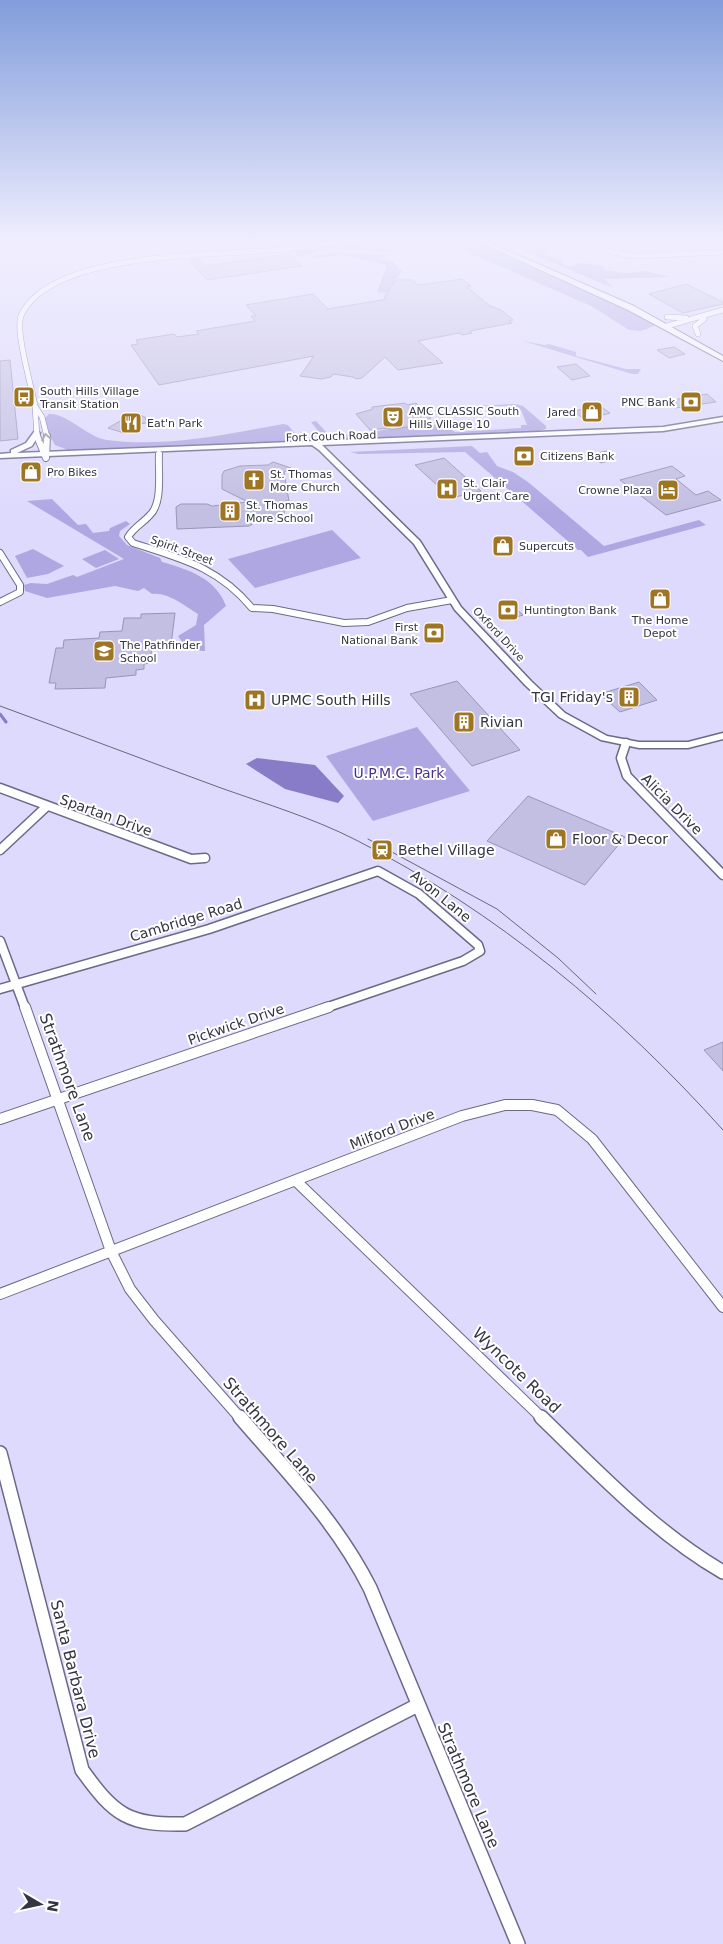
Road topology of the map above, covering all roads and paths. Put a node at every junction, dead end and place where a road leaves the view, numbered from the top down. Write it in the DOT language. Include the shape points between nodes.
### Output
graph roads {
  1 [pos="23,332"];
  2 [pos="684,332"];
  3 [pos="691,332"];
  4 [pos="699,332"];
  5 [pos="702,336"];
  6 [pos="723,359"];
  7 [pos="35,406"];
  8 [pos="723,419"];
  9 [pos="36,434"];
  10 [pos="311,442"];
  11 [pos="322,445"];
  12 [pos="159,454"];
  13 [pos="45,455"];
  14 [pos="0,456"];
  15 [pos="0,461"];
  16 [pos="0,553"];
  17 [pos="452,600"];
  18 [pos="0,602"];
  19 [pos="252,608"];
  20 [pos="723,736"];
  21 [pos="626,743"];
  22 [pos="0,788"];
  23 [pos="46,807"];
  24 [pos="0,850"];
  25 [pos="205,858"];
  26 [pos="378,871"];
  27 [pos="723,875"];
  28 [pos="0,941"];
  29 [pos="480,951"];
  30 [pos="17,984"];
  31 [pos="0,989"];
  32 [pos="59,1099"];
  33 [pos="0,1119"];
  34 [pos="296,1180"];
  35 [pos="111,1251"];
  36 [pos="0,1294"];
  37 [pos="723,1307"];
  38 [pos="0,1453"];
  39 [pos="723,1572"];
  40 [pos="418,1705"];
  41 [pos="518,1944"];
  1 -- 7 [label="street"];
  2 -- 6 [label="main road"];
  3 -- 5 [label="main road"];
  4 -- 5 [label="street"];
  7 -- 9 [label="street"];
  13 -- 7 [label="street, one-way" via="43,420"];
  8 -- 11 [label="street, Fort Couch Road" via="620,436"];
  9 -- 13 [label="street"];
  9 -- 14 [label="street" via="26,446"];
  10 -- 11 [label="street, Oxford Drive"];
  10 -- 13 [label="street, Fort Couch Road"];
  11 -- 12 [label="street, Fort Couch Road"];
  11 -- 17 [label="street, Oxford Drive" via="417,543"];
  12 -- 13 [label="street, Fort Couch Road"];
  12 -- 19 [label="street, Spirit Street" via="155,508 128,537 133,543 209,568"];
  13 -- 14 [label="street, Fort Couch Road"];
  13 -- 15 [label="street, Fort Couch Road"];
  16 -- 18 [label="street" via="20,585 20,592"];
  17 -- 19 [label="street" via="407,608 368,622 344,623"];
  17 -- 21 [label="street, Oxford Drive" via="562,716 589,732"];
  20 -- 21 [label="street, Oxford Drive" via="698,744 677,746"];
  21 -- 27 [label="street, Alicia Drive" via="622,758 627,776"];
  22 -- 23 [label="street, Spartan Drive"];
  23 -- 24 [label="street"];
  23 -- 25 [label="street, Spartan Drive" via="190,859"];
  26 -- 29 [label="street, Avon Lane" via="401,880 435,906 478,945"];
  26 -- 30 [label="street, Cambridge Road" via="209,928"];
  28 -- 30 [label="street, Strathmore Lane"];
  29 -- 32 [label="street, Pickwick Drive" via="463,961"];
  30 -- 31 [label="street, Cambridge Road"];
  30 -- 32 [label="street, Strathmore Lane"];
  32 -- 33 [label="street, Pickwick Drive"];
  32 -- 35 [label="street, Strathmore Lane"];
  34 -- 35 [label="street, Milford Drive"];
  34 -- 37 [label="street, Milford Drive" via="462,1116 505,1105 532,1104 557,1110 592,1139"];
  34 -- 39 [label="street, Wyncote Road" via="624,1497 692,1554"];
  35 -- 36 [label="street, Milford Drive"];
  35 -- 40 [label="street, Strathmore Lane" via="130,1288 154,1320 327,1517 354,1555"];
  38 -- 40 [label="street, Santa Barbara Drive" via="82,1770 102,1800 128,1820 157,1826 185,1824"];
  40 -- 41 [label="street, Strathmore Lane"];
}
